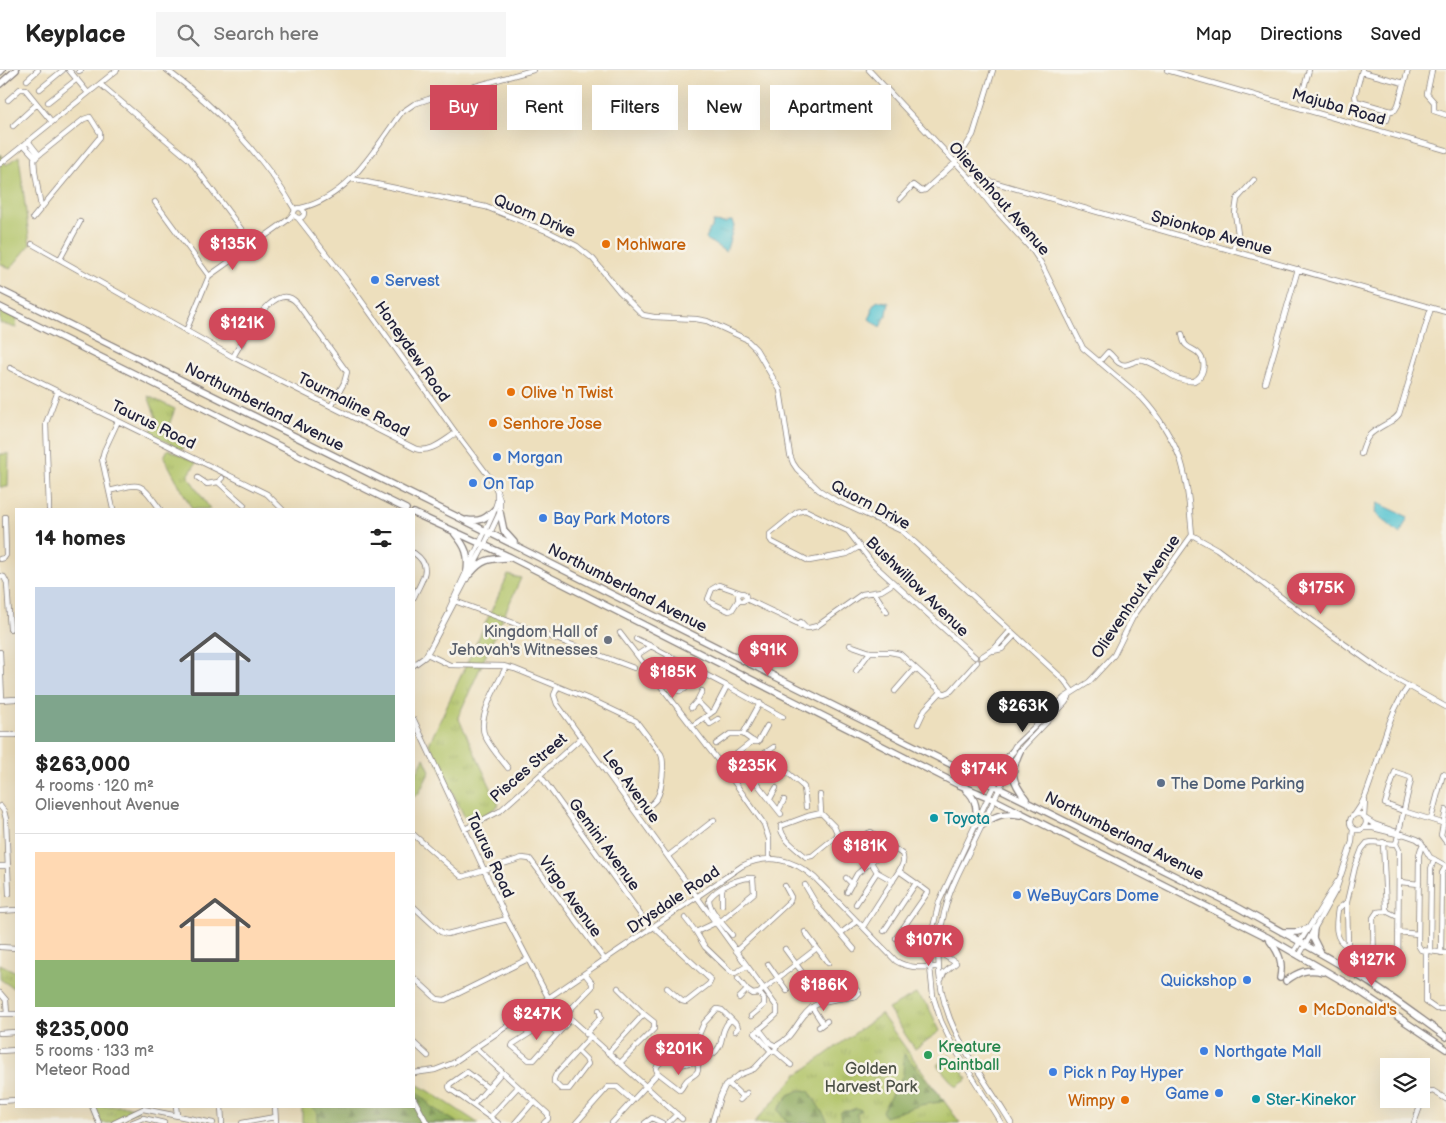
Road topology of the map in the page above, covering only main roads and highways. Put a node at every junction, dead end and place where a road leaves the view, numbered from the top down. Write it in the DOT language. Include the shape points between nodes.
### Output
graph roads {
  1 [pos="16,70"];
  2 [pos="0,84"];
  3 [pos="0,290"];
  4 [pos="0,307"];
  5 [pos="404,508"];
  6 [pos="415,513"];
  7 [pos="460,519"];
  8 [pos="453,532"];
  9 [pos="520,548"];
  10 [pos="510,558"];
  11 [pos="1013,750"];
  12 [pos="1020,751"];
  13 [pos="968,772"];
  14 [pos="957,784"];
  15 [pos="1028,802"];
  16 [pos="1024,816"];
  17 [pos="1280,932"];
  18 [pos="1267,937"];
  19 [pos="1320,952"];
  20 [pos="1332,974"];
  21 [pos="1446,1037"];
  22 [pos="1446,1049"];
  1 -- 2 [label="main road"];
  3 -- 7 [label="main road, Northumberland Avenue"];
  4 -- 5 [label="main road, Northumberland Avenue"];
  6 -- 8 [label="main road, Northumberland Avenue"];
  7 -- 9 [label="main road, Northumberland Avenue"];
  7 -- 9 [label="main road" via="481,520 497,510 507,536"];
  8 -- 10 [label="main road, Northumberland Avenue"];
  8 -- 10 [label="main road" via="466,549 468,573 485,560"];
  9 -- 13 [label="main road, Northumberland Avenue"];
  10 -- 14 [label="main road, Northumberland Avenue"];
  11 -- 13 [label="main road" via="993,770"];
  12 -- 15 [label="main road" via="1014,763 1013,777"];
  13 -- 15 [label="main road, Northumberland Avenue"];
  14 -- 16 [label="main road, Northumberland Avenue"];
  14 -- 16 [label="main road" via="975,801 979,825 1002,814"];
  15 -- 17 [label="main road, Northumberland Avenue" via="1239,908"];
  16 -- 18 [label="main road, Northumberland Avenue"];
  17 -- 19 [label="main road, Northumberland Avenue"];
  17 -- 19 [label="main road" via="1311,928"];
  18 -- 20 [label="main road, Northumberland Avenue"];
  18 -- 20 [label="main road" via="1280,956 1283,980 1309,970"];
  19 -- 21 [label="main road, Northumberland Avenue"];
  20 -- 22 [label="main road, Northumberland Avenue"];
}
